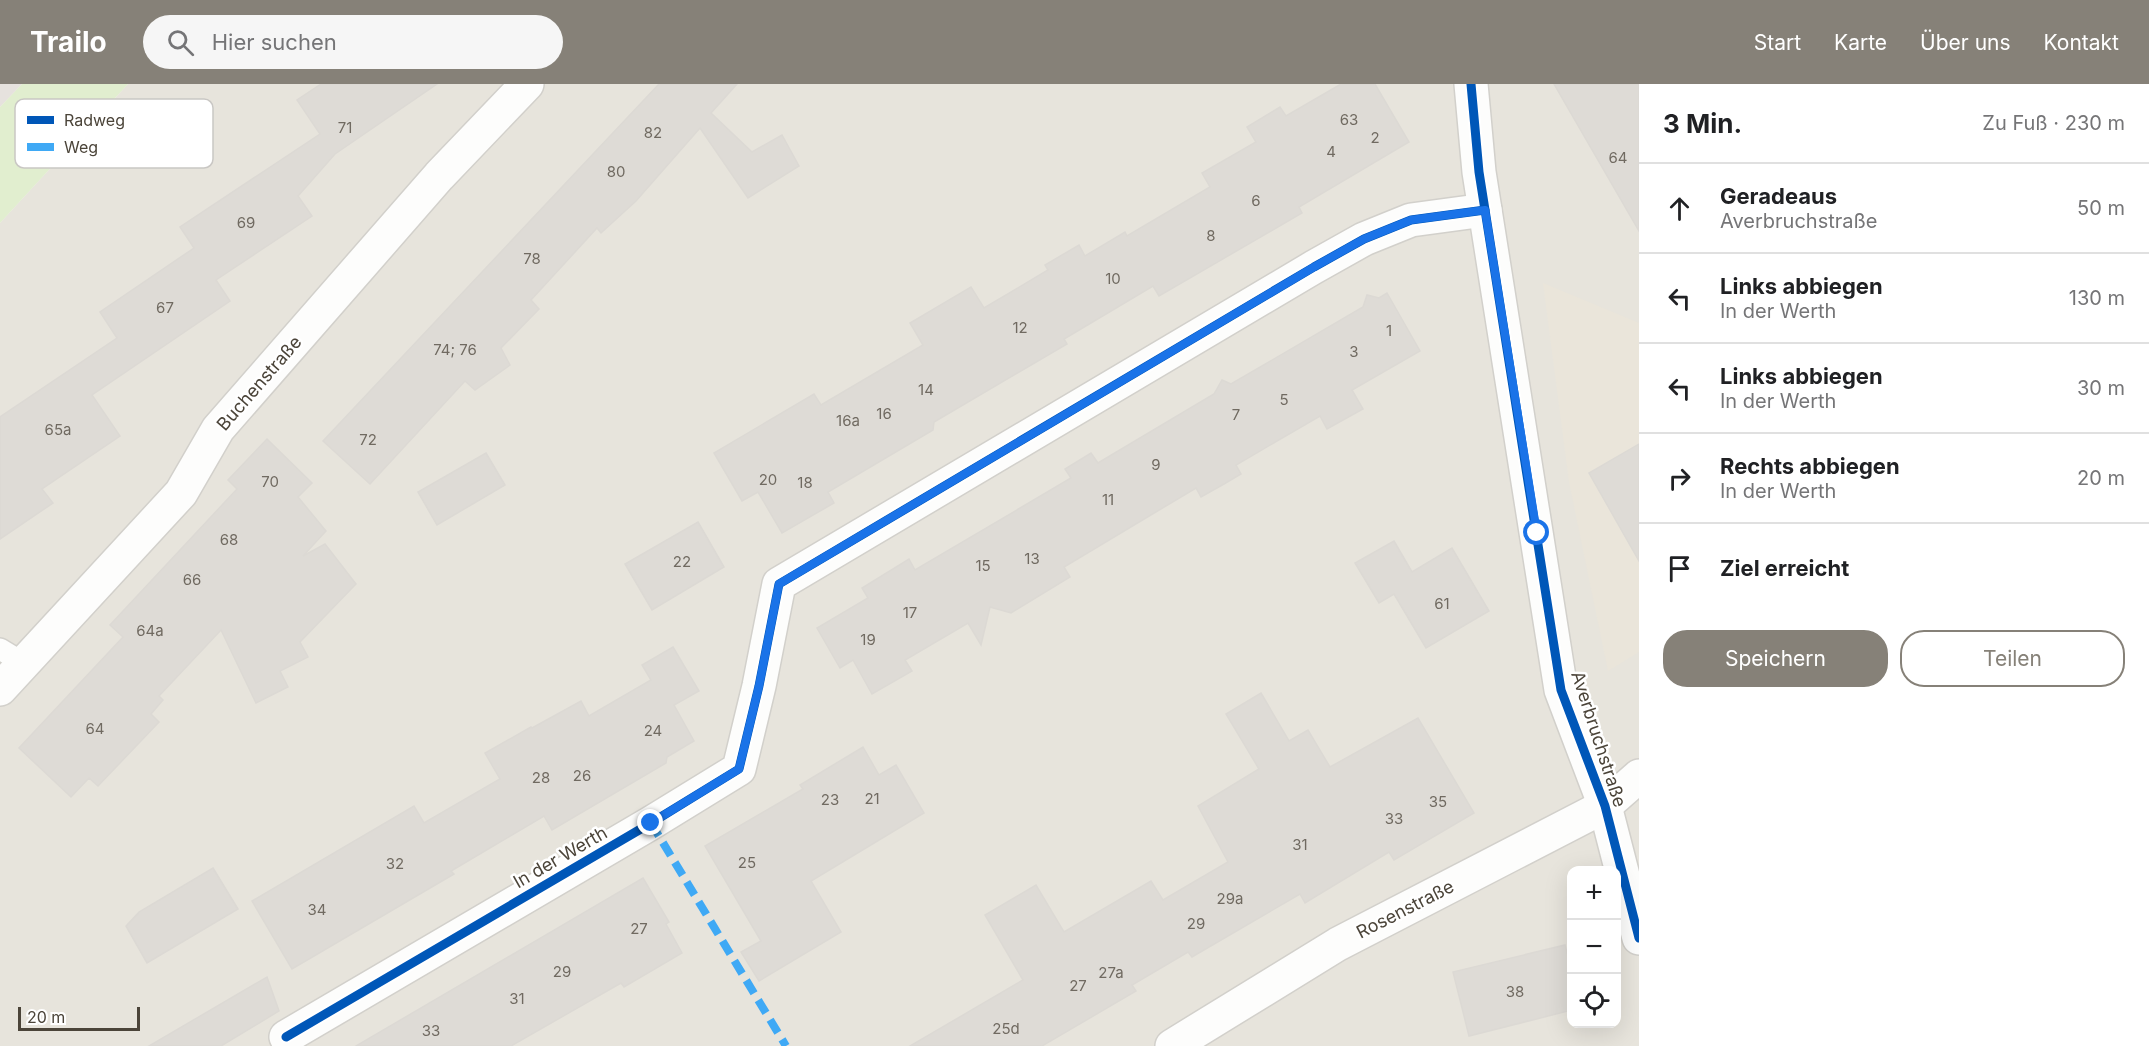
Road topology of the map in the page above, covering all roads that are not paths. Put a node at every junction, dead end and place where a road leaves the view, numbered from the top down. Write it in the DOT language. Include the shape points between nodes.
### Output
graph roads {
  1 [pos="527,84"];
  2 [pos="1471,84"];
  3 [pos="1485,210"];
  4 [pos="12,656"];
  5 [pos="0,688"];
  6 [pos="1639,776"];
  7 [pos="1605,806"];
  8 [pos="1639,938"];
  9 [pos="286,1037"];
  10 [pos="1172,1046"];
  1 -- 4 [label="street, Buchenstraße" via="439,176 218,429 181,493"];
  2 -- 3 [label="street, Averbruchstraße"];
  3 -- 7 [label="street, Averbruchstraße" via="1561,690"];
  3 -- 9 [label="street, In der Werth" via="1411,220 1364,239 779,584 739,769"];
  4 -- 5 [label="street, Buchenstraße"];
  6 -- 7 [label="street, Rosenstraße"];
  7 -- 8 [label="street, Averbruchstraße"];
  7 -- 10 [label="street, Rosenstraße" via="1338,944"];
}
